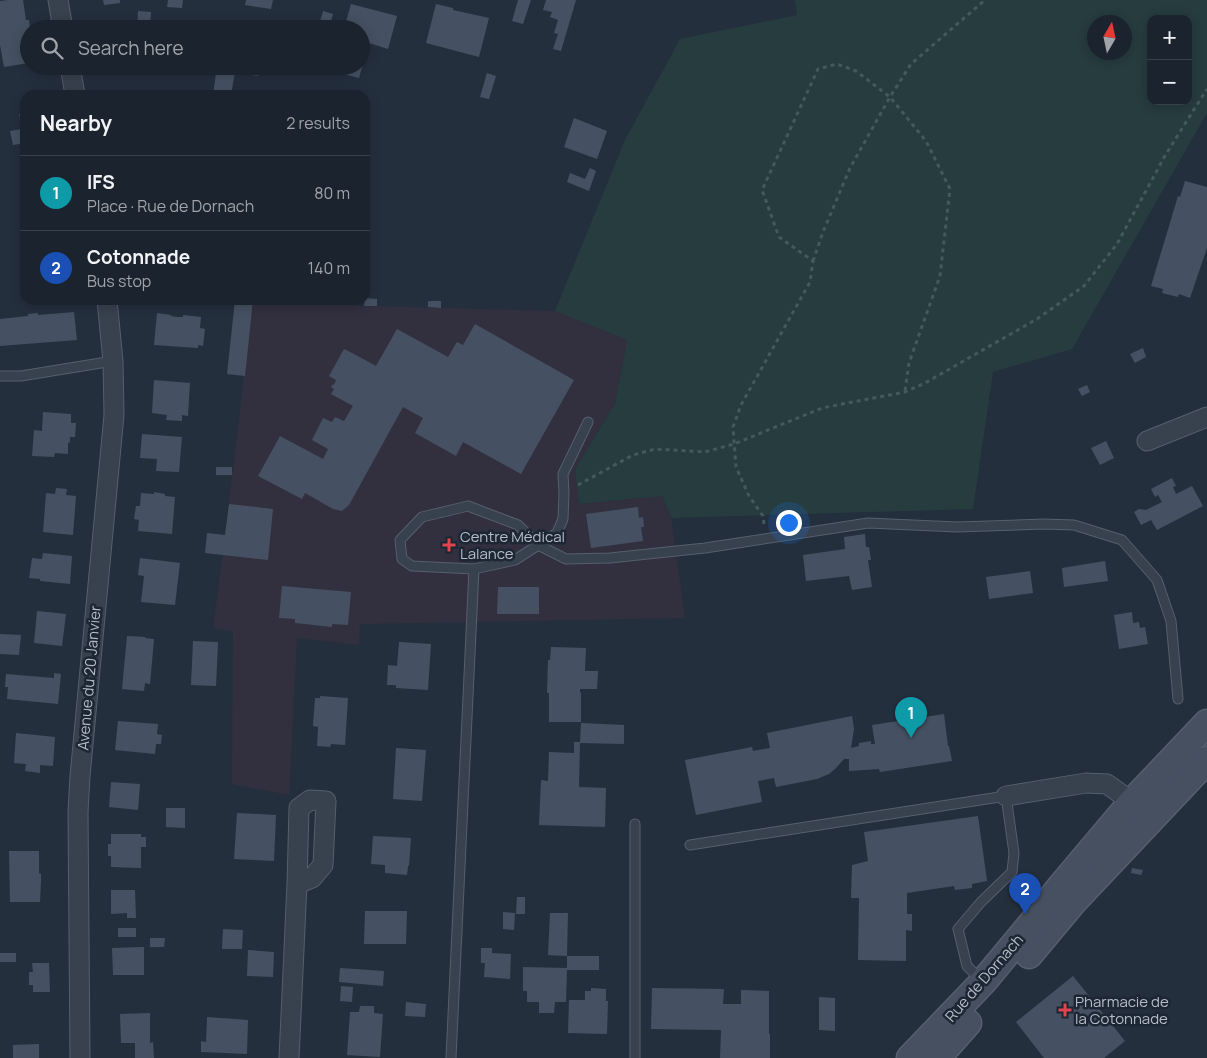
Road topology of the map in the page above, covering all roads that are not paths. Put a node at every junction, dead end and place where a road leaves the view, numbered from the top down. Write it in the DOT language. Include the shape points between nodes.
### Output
graph roads {
  1 [pos="58,0"];
  2 [pos="61,20"];
  3 [pos="72,75"];
  4 [pos="74,90"];
  5 [pos="107,305"];
  6 [pos="113,361"];
  7 [pos="0,376"];
  8 [pos="1207,417"];
  9 [pos="588,422"];
  10 [pos="1146,441"];
  11 [pos="538,545"];
  12 [pos="474,569"];
  13 [pos="1178,699"];
  14 [pos="1207,724"];
  15 [pos="1207,760"];
  16 [pos="1006,796"];
  17 [pos="1131,803"];
  18 [pos="1150,821"];
  19 [pos="635,824"];
  20 [pos="690,845"];
  21 [pos="297,884"];
  22 [pos="983,982"];
  23 [pos="80,1058"];
  24 [pos="288,1058"];
  25 [pos="451,1058"];
  26 [pos="635,1058"];
  27 [pos="910,1058"];
  28 [pos="937,1058"];
  1 -- 2 [label="street"];
  3 -- 4 [label="street"];
  5 -- 6 [label="street, Avenue du 20 Janvier"];
  6 -- 7 [label="lane" via="21,376"];
  6 -- 23 [label="street, Avenue du 20 Janvier" via="114,415 78,812"];
  8 -- 10 [label="street"];
  9 -- 11 [label="lane" via="563,474 563,519 557,533"];
  11 -- 12 [label="lane" via="515,560"];
  11 -- 12 [label="lane" via="518,525 468,506 422,517 400,540 402,559 412,566"];
  11 -- 13 [label="lane" via="566,558 610,558 705,548 868,523 957,527 1074,525 1122,540 1156,580 1171,621"];
  12 -- 25 [label="lane"];
  14 -- 17 [label="main road, Rue de Dornach"];
  15 -- 18 [label="main road, Rue de Dornach"];
  16 -- 17 [label="street" via="1086,783 1107,784"];
  16 -- 20 [label="lane"];
  16 -- 22 [label="lane" via="1014,854 1012,872 958,929 967,966"];
  17 -- 18 [label="street"];
  17 -- 22 [label="main road, Rue de Dornach"];
  18 -- 28 [label="main road, Rue de Dornach" via="1075,900"];
  19 -- 26 [label="lane"];
  21 -- 24 [label="street"];
  22 -- 27 [label="main road, Rue de Dornach"];
}
